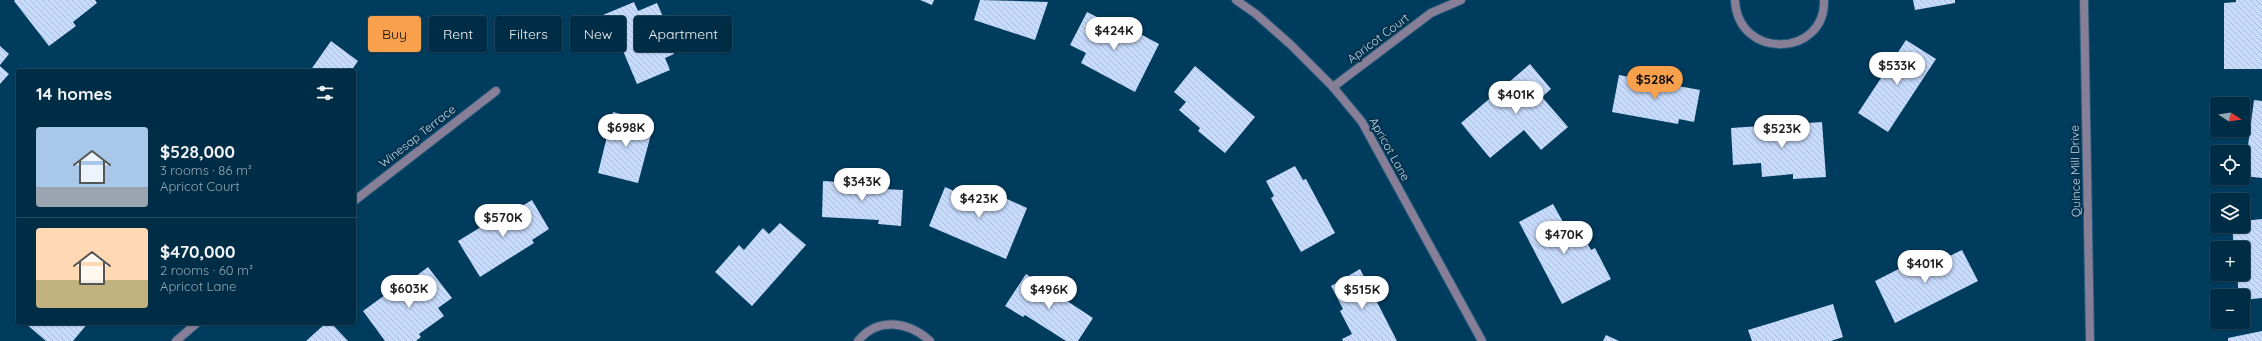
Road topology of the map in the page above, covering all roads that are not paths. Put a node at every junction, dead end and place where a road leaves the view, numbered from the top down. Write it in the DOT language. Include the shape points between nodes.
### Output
graph roads {
  1 [pos="1236,0"];
  2 [pos="1461,0"];
  3 [pos="1735,0"];
  4 [pos="1824,0"];
  5 [pos="2084,0"];
  6 [pos="1333,87"];
  7 [pos="496,91"];
  8 [pos="356,199"];
  9 [pos="195,325"];
  10 [pos="176,341"];
  11 [pos="858,341"];
  12 [pos="930,341"];
  13 [pos="1482,341"];
  14 [pos="2090,341"];
  1 -- 6 [label="street, Apricot Lane" via="1256,14"];
  2 -- 6 [label="street, Apricot Court" via="1431,13"];
  3 -- 4 [label="street" via="1735,10 1750,34 1762,42 1775,45 1803,39 1814,30 1821,18"];
  5 -- 14 [label="street, Quince Mill Drive"];
  6 -- 13 [label="street, Apricot Lane" via="1362,122"];
  7 -- 8 [label="street, Winesap Terrace"];
  9 -- 10 [label="street"];
  11 -- 12 [label="street" via="876,328 890,324 905,325 919,331"];
}
